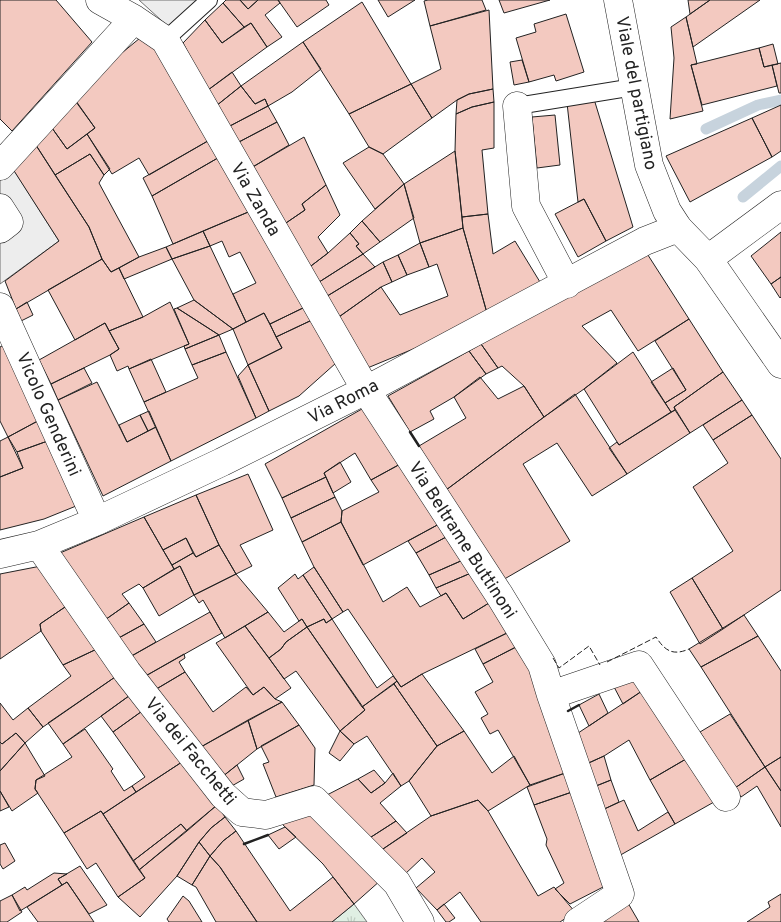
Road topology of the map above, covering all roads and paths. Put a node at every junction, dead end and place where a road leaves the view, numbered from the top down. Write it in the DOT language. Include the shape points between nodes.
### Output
graph roads {
  1 [pos="100,0"];
  2 [pos="209,0"];
  3 [pos="618,0"];
  4 [pos="134,19"];
  5 [pos="164,40"];
  6 [pos="634,87"];
  7 [pos="517,106"];
  8 [pos="0,166"];
  9 [pos="781,205"];
  10 [pos="0,208"];
  11 [pos="678,228"];
  12 [pos="0,229"];
  13 [pos="708,259"];
  14 [pos="567,284"];
  15 [pos="0,307"];
  16 [pos="781,364"];
  17 [pos="366,390"];
  18 [pos="97,521"];
  19 [pos="39,545"];
  20 [pos="0,554"];
  21 [pos="551,695"];
  22 [pos="726,797"];
  23 [pos="420,922"];
  24 [pos="578,922"];
  1 -- 4 [label="street, Via Zanda"];
  2 -- 5 [label="lane"];
  3 -- 6 [label="street, Viale del partigiano"];
  4 -- 5 [label="street, Via Zanda"];
  4 -- 8 [label="street"];
  5 -- 17 [label="street, Via Zanda"];
  6 -- 7 [label="lane"];
  6 -- 11 [label="street, Viale del partigiano" via="649,165 667,211"];
  7 -- 14 [label="street" via="526,206"];
  9 -- 13 [label="street"];
  10 -- 12 [label="street" via="9,222"];
  11 -- 13 [label="street, Viale del partigiano"];
  11 -- 14 [label="street, Via Roma"];
  13 -- 16 [label="street, Viale del partigiano"];
  14 -- 17 [label="street, Via Roma"];
  15 -- 18 [label="street, Vicolo Genderini"];
  17 -- 18 [label="street, Via Roma"];
  17 -- 21 [label="street, Via Beltrame Buttinoni" via="542,665"];
  18 -- 19 [label="street, Via Roma"];
  19 -- 20 [label="street, Via Roma"];
  19 -- 23 [label="street, Via dei Facchetti" via="127,672 223,795 242,812 266,815 314,800 397,883"];
  21 -- 22 [label="street" via="639,665"];
  21 -- 24 [label="street, Via Beltrame Buttinoni" via="620,894"];
}
